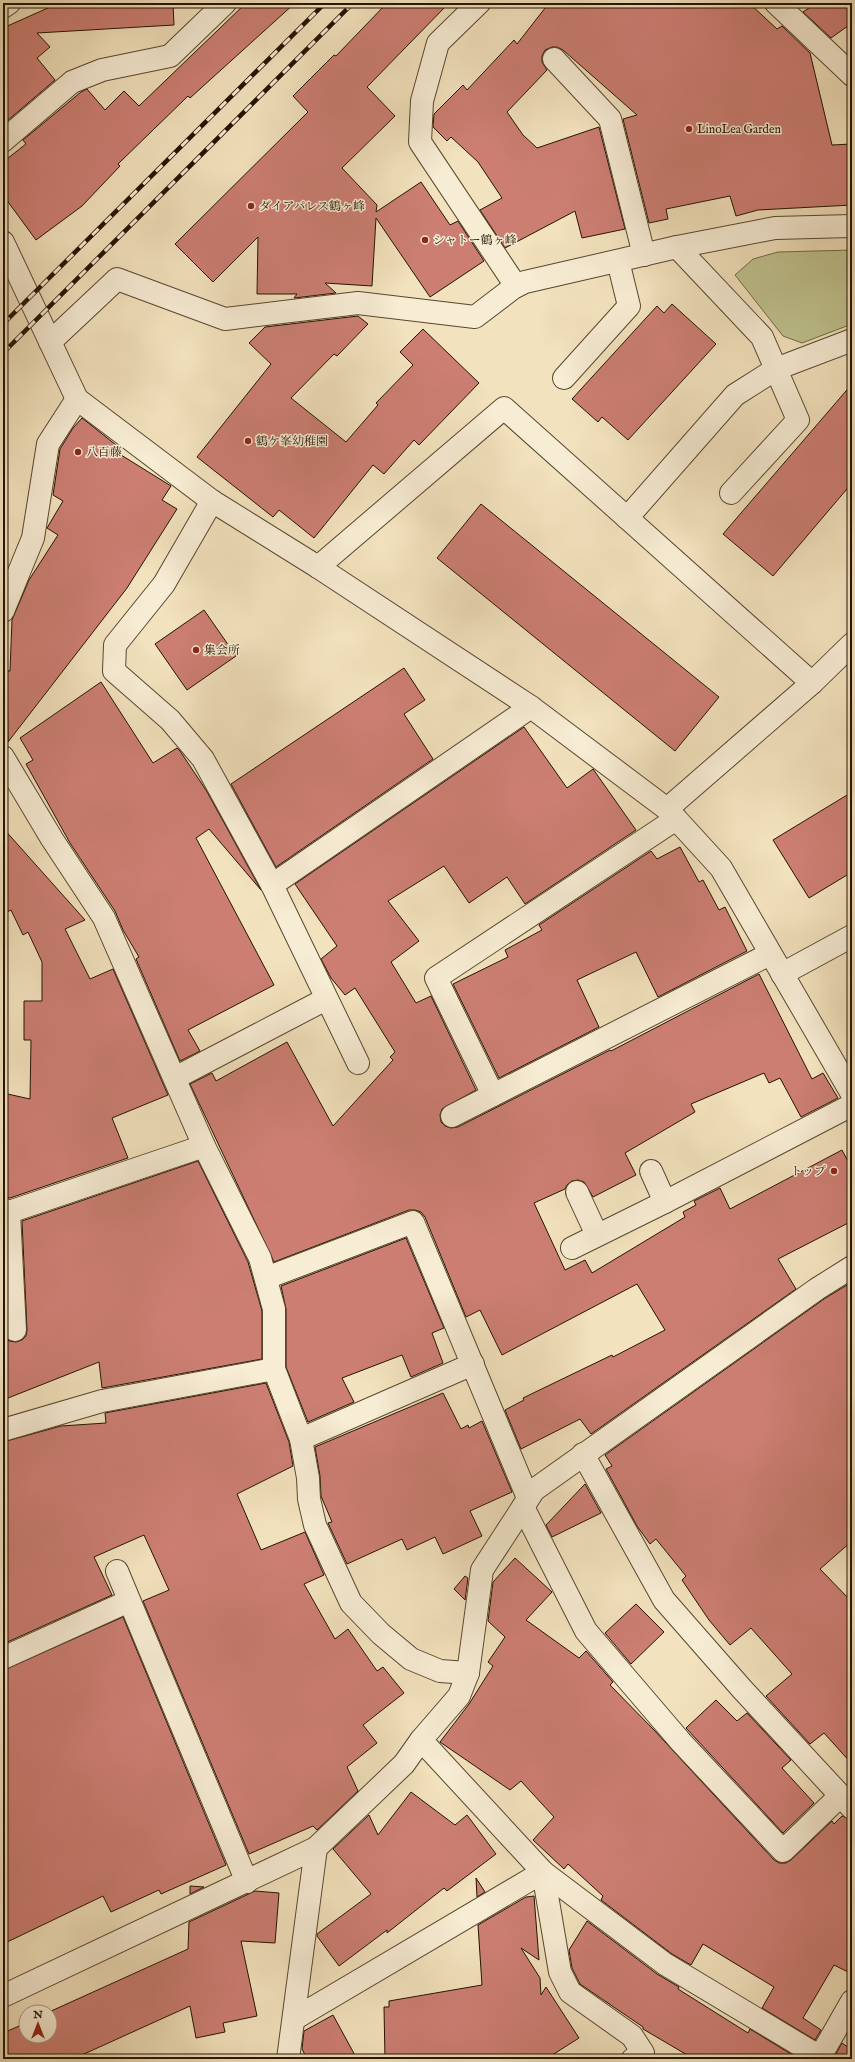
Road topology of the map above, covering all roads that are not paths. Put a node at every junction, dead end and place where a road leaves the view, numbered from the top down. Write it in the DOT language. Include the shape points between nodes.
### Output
graph roads {
  1 [pos="9,3"];
  2 [pos="225,3"];
  3 [pos="479,3"];
  4 [pos="776,3"];
  5 [pos="3,7"];
  6 [pos="554,59"];
  7 [pos="852,75"];
  8 [pos="3,141"];
  9 [pos="852,226"];
  10 [pos="3,242"];
  11 [pos="678,247"];
  12 [pos="644,255"];
  13 [pos="618,261"];
  14 [pos="516,286"];
  15 [pos="852,340"];
  16 [pos="50,342"];
  17 [pos="776,369"];
  18 [pos="564,378"];
  19 [pos="77,399"];
  20 [pos="731,493"];
  21 [pos="212,501"];
  22 [pos="627,518"];
  23 [pos="318,567"];
  24 [pos="3,611"];
  25 [pos="852,644"];
  26 [pos="812,682"];
  27 [pos="531,707"];
  28 [pos="3,757"];
  29 [pos="671,814"];
  30 [pos="272,885"];
  31 [pos="852,936"];
  32 [pos="770,954"];
  33 [pos="782,974"];
  34 [pos="326,999"];
  35 [pos="358,1063"];
  36 [pos="175,1078"];
  37 [pos="852,1094"];
  38 [pos="493,1095"];
  39 [pos="852,1105"];
  40 [pos="452,1116"];
  41 [pos="204,1146"];
  42 [pos="652,1171"];
  43 [pos="577,1192"];
  44 [pos="665,1202"];
  45 [pos="6,1210"];
  46 [pos="597,1235"];
  47 [pos="572,1248"];
  48 [pos="852,1267"];
  49 [pos="266,1278"];
  50 [pos="15,1330"];
  51 [pos="473,1364"];
  52 [pos="274,1369"];
  53 [pos="3,1430"];
  54 [pos="301,1439"];
  55 [pos="583,1454"];
  56 [pos="526,1502"];
  57 [pos="117,1571"];
  58 [pos="129,1602"];
  59 [pos="3,1658"];
  60 [pos="468,1673"];
  61 [pos="421,1740"];
  62 [pos="846,1802"];
  63 [pos="316,1848"];
  64 [pos="543,1872"];
  65 [pos="247,1882"];
  66 [pos="3,1996"];
  67 [pos="852,2001"];
  68 [pos="294,2019"];
  69 [pos="288,2059"];
  70 [pos="633,2059"];
  1 -- 5 [label="street"];
  2 -- 8 [label="street" via="170,56 102,70 72,82"];
  3 -- 14 [label="street" via="438,43 422,101 420,142"];
  4 -- 7 [label="street"];
  6 -- 12 [label="street" via="610,119"];
  9 -- 11 [label="street" via="774,228"];
  10 -- 16 [label="street"];
  11 -- 12 [label="street"];
  11 -- 17 [label="street" via="762,337"];
  12 -- 13 [label="street"];
  13 -- 14 [label="street"];
  13 -- 18 [label="street" via="629,306"];
  14 -- 16 [label="street" via="475,317 358,303 225,319 117,279"];
  15 -- 17 [label="street"];
  16 -- 19 [label="street"];
  17 -- 20 [label="street" via="798,420"];
  17 -- 22 [label="street" via="735,395"];
  19 -- 21 [label="street"];
  19 -- 24 [label="street" via="48,444 33,538"];
  21 -- 23 [label="street"];
  21 -- 30 [label="street" via="164,584 115,645 114,671 170,720 203,759"];
  22 -- 23 [label="street" via="504,408"];
  22 -- 26 [label="street"];
  23 -- 27 [label="street"];
  25 -- 26 [label="street"];
  26 -- 29 [label="street"];
  27 -- 29 [label="street"];
  27 -- 30 [label="street"];
  28 -- 36 [label="street" via="52,839 104,918"];
  29 -- 32 [label="street" via="721,868"];
  29 -- 38 [label="street" via="436,978"];
  30 -- 34 [label="street"];
  31 -- 33 [label="street"];
  32 -- 33 [label="street"];
  32 -- 38 [label="street"];
  33 -- 37 [label="street"];
  34 -- 35 [label="street"];
  34 -- 36 [label="street"];
  36 -- 41 [label="street"];
  38 -- 40 [label="street"];
  39 -- 44 [label="street"];
  41 -- 45 [label="street"];
  41 -- 49 [label="street" via="260,1258"];
  42 -- 44 [label="street"];
  43 -- 46 [label="street"];
  44 -- 46 [label="street"];
  45 -- 50 [label="street"];
  46 -- 47 [label="street"];
  48 -- 55 [label="street"];
  49 -- 51 [label="street" via="413,1222"];
  49 -- 52 [label="street" via="274,1309"];
  51 -- 54 [label="street"];
  51 -- 56 [label="street"];
  52 -- 53 [label="street" via="102,1401"];
  52 -- 54 [label="street"];
  54 -- 60 [label="street" via="315,1525 351,1603 381,1634 411,1659 440,1671"];
  55 -- 56 [label="street" via="534,1490"];
  55 -- 62 [label="street" via="664,1600"];
  56 -- 60 [label="street" via="482,1570"];
  56 -- 62 [label="street" via="586,1631 681,1742 783,1851"];
  57 -- 58 [label="street"];
  58 -- 59 [label="street"];
  58 -- 65 [label="street"];
  60 -- 61 [label="street" via="459,1696"];
  61 -- 63 [label="street" via="404,1764"];
  61 -- 64 [label="street"];
  63 -- 65 [label="street"];
  63 -- 68 [label="street"];
  64 -- 67 [label="street" via="665,1964 820,2057"];
  64 -- 68 [label="street"];
  64 -- 70 [label="street" via="560,1972 570,1992 632,2036 643,2053"];
  65 -- 66 [label="street"];
  68 -- 69 [label="street"];
}
